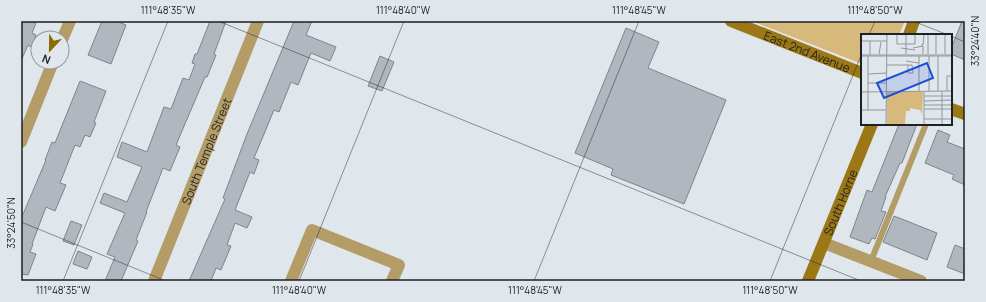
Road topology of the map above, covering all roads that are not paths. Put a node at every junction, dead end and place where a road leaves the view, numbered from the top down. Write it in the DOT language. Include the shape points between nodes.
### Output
graph roads {
  1 [pos="258,21"];
  2 [pos="731,21"];
  3 [pos="914,21"];
  4 [pos="909,34"];
  5 [pos="50,70"];
  6 [pos="861,73"];
  7 [pos="952,109"];
  8 [pos="965,114"];
  9 [pos="872,125"];
  10 [pos="926,125"];
  11 [pos="21,142"];
  12 [pos="824,243"];
  13 [pos="871,261"];
  14 [pos="154,281"];
  15 [pos="291,281"];
  16 [pos="392,281"];
  17 [pos="808,281"];
  18 [pos="921,281"];
  1 -- 14 [label="street, South Temple Street"];
  2 -- 6 [label="street, East 2nd Avenue"];
  3 -- 4 [label="street"];
  5 -- 11 [label="street"];
  7 -- 8 [label="street"];
  9 -- 12 [label="street, South Horne"];
  10 -- 13 [label="lane"];
  12 -- 13 [label="street"];
  12 -- 17 [label="street, South Horne"];
  13 -- 18 [label="street"];
  15 -- 16 [label="street" via="312,230 399,265"];
}
